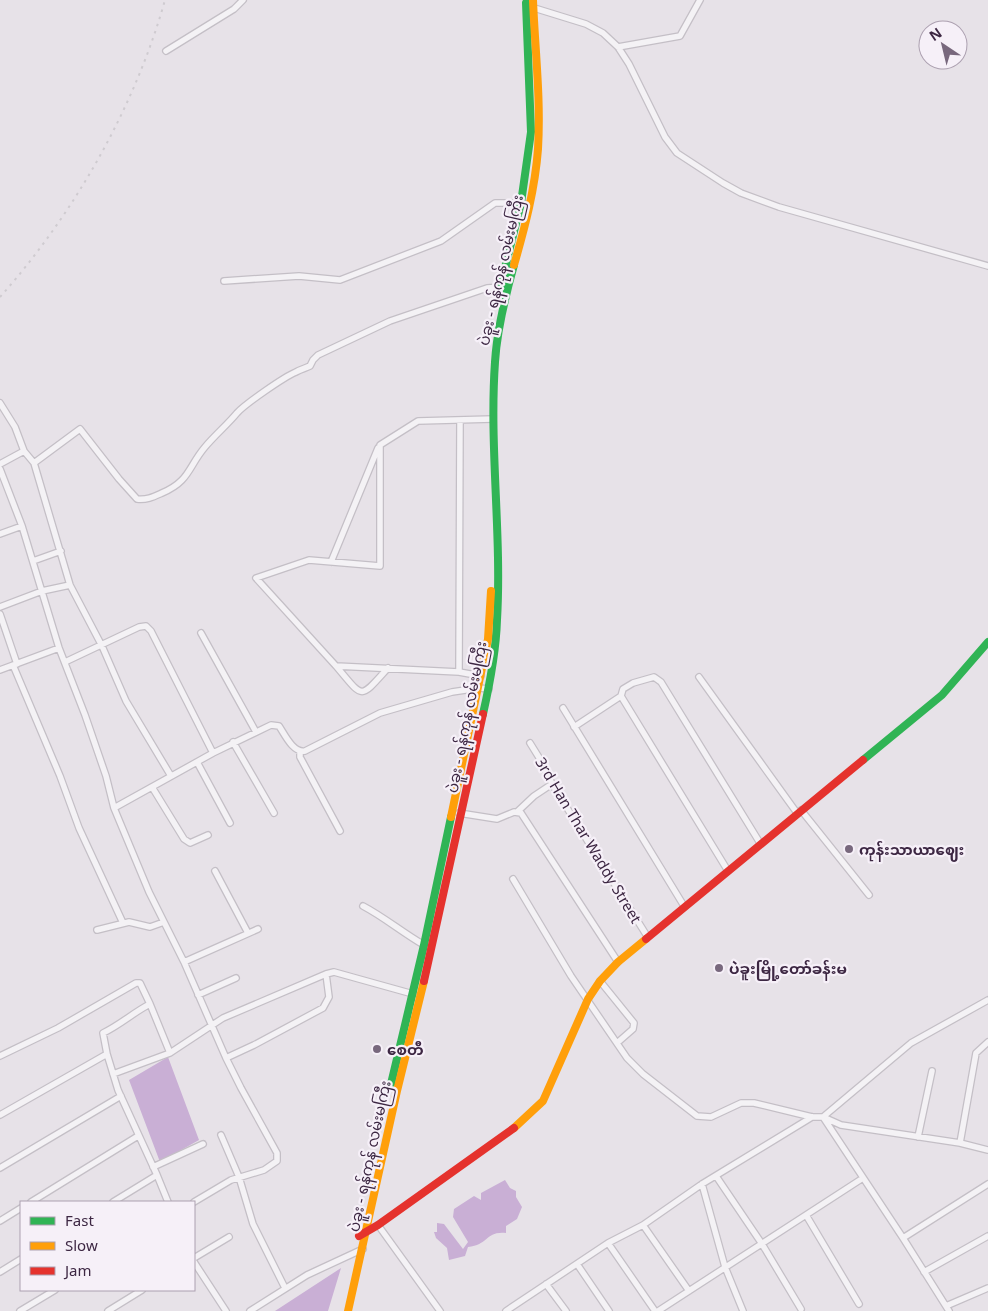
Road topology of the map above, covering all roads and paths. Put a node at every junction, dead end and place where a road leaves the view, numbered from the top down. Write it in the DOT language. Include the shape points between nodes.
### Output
graph roads {
  1 [pos="243,0"];
  2 [pos="700,0"];
  3 [pos="530,3"];
  4 [pos="618,47"];
  5 [pos="166,51"];
  6 [pos="526,203"];
  7 [pos="988,266"];
  8 [pos="224,281"];
  9 [pos="501,287"];
  10 [pos="0,403"];
  11 [pos="490,419"];
  12 [pos="460,420"];
  13 [pos="380,445"];
  14 [pos="24,452"];
  15 [pos="34,463"];
  16 [pos="0,464"];
  17 [pos="0,469"];
  18 [pos="22,526"];
  19 [pos="0,534"];
  20 [pos="60,551"];
  21 [pos="33,561"];
  22 [pos="331,562"];
  23 [pos="70,585"];
  24 [pos="42,592"];
  25 [pos="0,607"];
  26 [pos="0,614"];
  27 [pos="201,633"];
  28 [pos="988,642"];
  29 [pos="102,646"];
  30 [pos="59,648"];
  31 [pos="64,662"];
  32 [pos="15,664"];
  33 [pos="336,666"];
  34 [pos="388,668"];
  35 [pos="0,670"];
  36 [pos="459,672"];
  37 [pos="481,676"];
  38 [pos="699,677"];
  39 [pos="479,688"];
  40 [pos="488,689"];
  41 [pos="621,696"];
  42 [pos="562,708"];
  43 [pos="574,727"];
  44 [pos="256,732"];
  45 [pos="233,742"];
  46 [pos="530,743"];
  47 [pos="300,752"];
  48 [pos="213,753"];
  49 [pos="196,762"];
  50 [pos="171,776"];
  51 [pos="552,784"];
  52 [pos="152,787"];
  53 [pos="114,808"];
  54 [pos="452,811"];
  55 [pos="518,812"];
  56 [pos="799,812"];
  57 [pos="274,813"];
  58 [pos="462,813"];
  59 [pos="230,823"];
  60 [pos="340,831"];
  61 [pos="208,835"];
  62 [pos="760,843"];
  63 [pos="215,871"];
  64 [pos="728,871"];
  65 [pos="513,879"];
  66 [pos="869,895"];
  67 [pos="362,906"];
  68 [pos="684,906"];
  69 [pos="164,922"];
  70 [pos="123,923"];
  71 [pos="258,929"];
  72 [pos="97,930"];
  73 [pos="248,933"];
  74 [pos="648,936"];
  75 [pos="424,945"];
  76 [pos="184,962"];
  77 [pos="618,962"];
  78 [pos="326,974"];
  79 [pos="236,978"];
  80 [pos="600,981"];
  81 [pos="413,994"];
  82 [pos="198,995"];
  83 [pos="588,999"];
  84 [pos="988,1000"];
  85 [pos="150,1004"];
  86 [pos="213,1025"];
  87 [pos="988,1042"];
  88 [pos="617,1043"];
  89 [pos="170,1053"];
  90 [pos="106,1054"];
  91 [pos="0,1056"];
  92 [pos="226,1058"];
  93 [pos="932,1072"];
  94 [pos="113,1074"];
  95 [pos="121,1096"];
  96 [pos="0,1115"];
  97 [pos="812,1117"];
  98 [pos="823,1118"];
  99 [pos="221,1135"];
  100 [pos="138,1136"];
  101 [pos="918,1137"];
  102 [pos="960,1143"];
  103 [pos="203,1144"];
  104 [pos="988,1150"];
  105 [pos="153,1167"];
  106 [pos="0,1168"];
  107 [pos="157,1175"];
  108 [pos="716,1176"];
  109 [pos="239,1177"];
  110 [pos="863,1178"];
  111 [pos="702,1184"];
  112 [pos="988,1184"];
  113 [pos="33,1201"];
  114 [pos="115,1201"];
  115 [pos="168,1201"];
  116 [pos="195,1201"];
  117 [pos="20,1209"];
  118 [pos="806,1215"];
  119 [pos="0,1221"];
  120 [pos="378,1225"];
  121 [pos="643,1225"];
  122 [pos="363,1234"];
  123 [pos="988,1236"];
  124 [pos="229,1237"];
  125 [pos="903,1238"];
  126 [pos="608,1243"];
  127 [pos="762,1244"];
  128 [pos="359,1251"];
  129 [pos="195,1257"];
  130 [pos="20,1259"];
  131 [pos="195,1264"];
  132 [pos="577,1264"];
  133 [pos="725,1267"];
  134 [pos="0,1272"];
  135 [pos="924,1272"];
  136 [pos="546,1284"];
  137 [pos="285,1288"];
  138 [pos="988,1288"];
  139 [pos="53,1291"];
  140 [pos="140,1291"];
  141 [pos="689,1291"];
  142 [pos="859,1304"];
  143 [pos="801,1309"];
  144 [pos="948,1309"];
  145 [pos="20,1311"];
  146 [pos="108,1311"];
  147 [pos="226,1311"];
  148 [pos="250,1311"];
  149 [pos="342,1311"];
  150 [pos="348,1311"];
  151 [pos="440,1311"];
  152 [pos="506,1311"];
  153 [pos="566,1311"];
  154 [pos="609,1311"];
  155 [pos="656,1311"];
  156 [pos="743,1311"];
  1 -- 5 [label="street"];
  2 -- 4 [label="street" via="680,36"];
  3 -- 4 [label="street" via="603,32"];
  3 -- 6 [label="main road, ပဲခူး - ရန်ကုန် လမ်းမကြီး" via="539,133 536,170"];
  4 -- 7 [label="street" via="664,138 677,153 723,183 779,206"];
  6 -- 8 [label="street" via="495,203 441,241 340,280 299,276"];
  6 -- 9 [label="main road, ပဲခူး - ရန်ကုန် လမ်းမကြီး"];
  6 -- 11 [label="main road, ပဲခူး - ရန်ကုန် လမ်းမကြီး" via="504,303"];
  9 -- 11 [label="main road, ပဲခူး - ရန်ကုန် လမ်းမကြီး" via="488,358"];
  9 -- 15 [label="street" via="487,288 406,315 318,355 310,366 296,372 237,413 205,447 180,483 147,500 137,499 80,429"];
  10 -- 14 [label="street"];
  11 -- 12 [label="street"];
  11 -- 37 [label="main road, ပဲခူး - ရန်ကုန် လမ်းမကြီး" via="491,598"];
  11 -- 40 [label="main road, ပဲခူး - ရန်ကုန် လမ်းမကြီး" via="498,599 496,640"];
  12 -- 13 [label="street" via="418,421"];
  12 -- 36 [label="street"];
  13 -- 22 [label="street"];
  13 -- 22 [label="street" via="380,566"];
  14 -- 15 [label="street"];
  14 -- 16 [label="street"];
  15 -- 20 [label="street"];
  17 -- 18 [label="street"];
  18 -- 19 [label="street"];
  18 -- 21 [label="street"];
  20 -- 21 [label="street"];
  20 -- 23 [label="street"];
  21 -- 24 [label="street"];
  22 -- 33 [label="street" via="309,560 256,578"];
  23 -- 24 [label="street"];
  23 -- 29 [label="street"];
  24 -- 25 [label="street"];
  24 -- 30 [label="street"];
  26 -- 32 [label="street"];
  27 -- 44 [label="street"];
  28 -- 56 [label="main road" via="942,695"];
  29 -- 31 [label="street"];
  29 -- 48 [label="street" via="146,626"];
  29 -- 50 [label="street" via="126,701"];
  30 -- 31 [label="street"];
  30 -- 32 [label="street"];
  31 -- 53 [label="street" via="106,776"];
  32 -- 35 [label="street"];
  32 -- 70 [label="street" via="79,828"];
  33 -- 34 [label="street"];
  33 -- 34 [label="street" via="361,692 367,691"];
  34 -- 36 [label="street"];
  36 -- 37 [label="street"];
  37 -- 39 [label="main road, ပဲခူး - ရန်ကုန် လမ်းမကြီး"];
  38 -- 56 [label="street"];
  39 -- 40 [label="street"];
  39 -- 47 [label="street" via="452,692 380,713"];
  39 -- 54 [label="main road, ပဲခူး - ရန်ကုန် လမ်းမကြီး"];
  40 -- 58 [label="main road, ပဲခူး - ရန်ကုန် လမ်းမကြီး"];
  41 -- 43 [label="street"];
  41 -- 62 [label="street" via="623,689 633,683 654,677 661,682"];
  41 -- 64 [label="street"];
  42 -- 43 [label="street"];
  43 -- 68 [label="street"];
  44 -- 45 [label="street"];
  44 -- 47 [label="street" via="271,724 279,726"];
  45 -- 48 [label="street"];
  45 -- 57 [label="street"];
  46 -- 51 [label="street, 3rd Han Thar Waddy Street"];
  47 -- 60 [label="street"];
  48 -- 49 [label="street"];
  49 -- 50 [label="street"];
  49 -- 59 [label="street"];
  50 -- 52 [label="street"];
  51 -- 55 [label="street"];
  51 -- 74 [label="street, 3rd Han Thar Waddy Street"];
  52 -- 53 [label="street"];
  52 -- 61 [label="street" via="184,839 190,843"];
  53 -- 69 [label="street"];
  54 -- 58 [label="street"];
  54 -- 75 [label="main road, ပဲခူး - ရန်ကုန် လမ်းမကြီး"];
  55 -- 58 [label="street" via="497,819"];
  55 -- 77 [label="street"];
  56 -- 62 [label="main road"];
  56 -- 66 [label="street"];
  58 -- 122 [label="main road, ပဲခူး - ရန်ကုန် လမ်းမကြီး"];
  62 -- 64 [label="main road"];
  63 -- 73 [label="street"];
  64 -- 68 [label="main road"];
  65 -- 83 [label="street"];
  67 -- 75 [label="street"];
  68 -- 74 [label="main road"];
  69 -- 70 [label="street" via="150,928 138,923"];
  69 -- 76 [label="street"];
  70 -- 72 [label="street"];
  71 -- 73 [label="street"];
  73 -- 76 [label="street"];
  74 -- 77 [label="main road"];
  75 -- 81 [label="main road, ပဲခူး - ရန်ကုန် လမ်းမကြီး"];
  76 -- 82 [label="street"];
  77 -- 80 [label="main road"];
  78 -- 81 [label="street" via="334,972"];
  78 -- 86 [label="street"];
  78 -- 92 [label="street" via="329,997 323,1008"];
  79 -- 82 [label="street"];
  80 -- 83 [label="main road"];
  80 -- 88 [label="street" via="634,1023 633,1029"];
  81 -- 122 [label="main road, ပဲခူး - ရန်ကုန် လမ်းမကြီး" via="390,1090"];
  82 -- 86 [label="street"];
  83 -- 88 [label="street"];
  83 -- 120 [label="main road" via="543,1101 511,1131"];
  84 -- 98 [label="street" via="911,1044"];
  85 -- 89 [label="street"];
  85 -- 90 [label="street" via="103,1033"];
  85 -- 91 [label="street" via="140,983 136,983 58,1028"];
  86 -- 89 [label="street"];
  86 -- 92 [label="street"];
  87 -- 102 [label="street" via="976,1053"];
  88 -- 97 [label="street" via="643,1074 697,1116 710,1117 741,1103 754,1102"];
  89 -- 94 [label="street"];
  90 -- 94 [label="street"];
  90 -- 96 [label="street"];
  92 -- 109 [label="street" via="277,1153 277,1161 264,1170"];
  93 -- 101 [label="street"];
  94 -- 95 [label="street"];
  95 -- 100 [label="street"];
  95 -- 106 [label="street"];
  97 -- 98 [label="street"];
  97 -- 108 [label="street"];
  98 -- 101 [label="street"];
  98 -- 110 [label="street"];
  99 -- 109 [label="street"];
  100 -- 105 [label="street"];
  100 -- 113 [label="street"];
  101 -- 102 [label="street"];
  102 -- 104 [label="street"];
  103 -- 105 [label="street"];
  105 -- 107 [label="street"];
  107 -- 114 [label="street"];
  107 -- 115 [label="street"];
  108 -- 111 [label="street"];
  108 -- 127 [label="street"];
  109 -- 116 [label="street"];
  109 -- 137 [label="street" via="253,1224"];
  110 -- 118 [label="street"];
  110 -- 125 [label="street"];
  111 -- 121 [label="street"];
  111 -- 133 [label="street"];
  112 -- 125 [label="street"];
  117 -- 119 [label="street"];
  118 -- 127 [label="street"];
  118 -- 142 [label="street"];
  120 -- 122 [label="main road"];
  120 -- 151 [label="street"];
  121 -- 126 [label="street"];
  121 -- 141 [label="street"];
  122 -- 128 [label="main road, ပဲခူး - ရန်ကုန် လမ်းမကြီး"];
  123 -- 135 [label="street"];
  124 -- 129 [label="street"];
  125 -- 135 [label="street"];
  126 -- 132 [label="street"];
  126 -- 155 [label="street"];
  127 -- 133 [label="street"];
  127 -- 143 [label="street"];
  128 -- 137 [label="street"];
  128 -- 149 [label="main road, ပဲခူး - ရန်ကုန် လမ်းမကြီး"];
  128 -- 150 [label="main road, ပဲခူး - ရန်ကုန် လမ်းမကြီး"];
  130 -- 134 [label="street"];
  131 -- 147 [label="street"];
  132 -- 136 [label="street"];
  132 -- 154 [label="street"];
  133 -- 141 [label="street"];
  133 -- 156 [label="street"];
  135 -- 144 [label="street"];
  136 -- 152 [label="street"];
  136 -- 153 [label="street"];
  137 -- 148 [label="street"];
  138 -- 144 [label="street"];
  139 -- 145 [label="street"];
  140 -- 146 [label="street"];
  141 -- 155 [label="street"];
}
